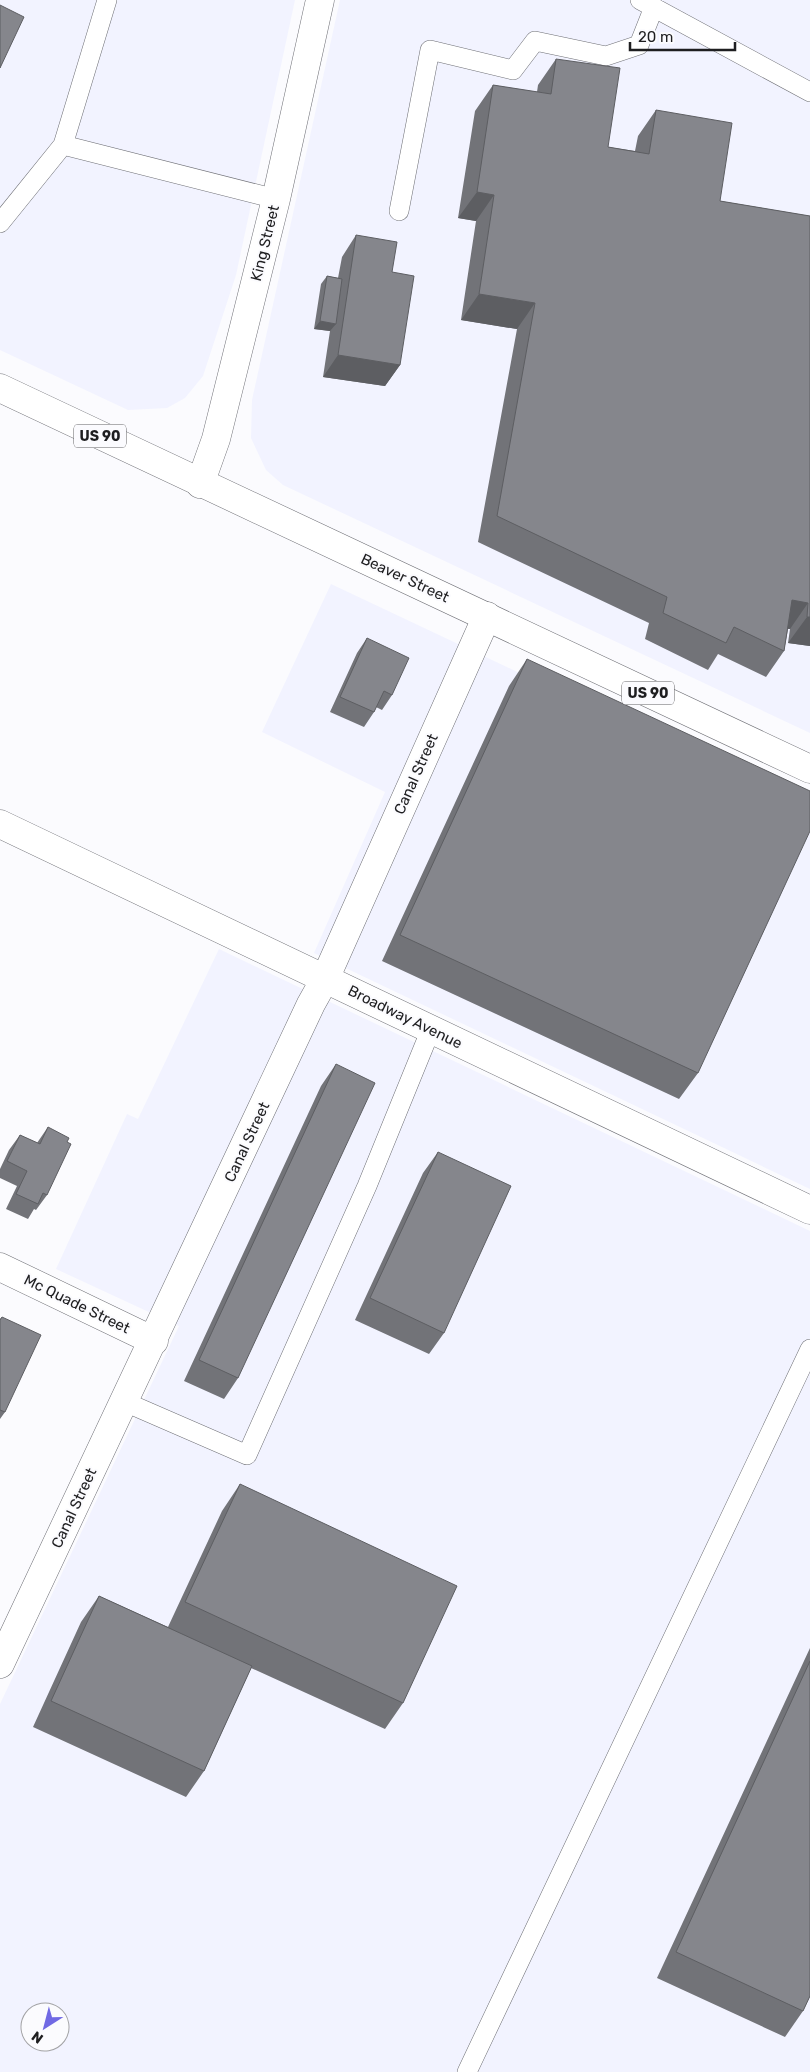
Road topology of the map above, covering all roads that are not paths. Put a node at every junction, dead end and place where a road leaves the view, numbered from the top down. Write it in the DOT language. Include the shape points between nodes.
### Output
graph roads {
  1 [pos="107,0"];
  2 [pos="320,0"];
  3 [pos="647,3"];
  4 [pos="810,92"];
  5 [pos="63,145"];
  6 [pos="276,199"];
  7 [pos="399,211"];
  8 [pos="0,223"];
  9 [pos="0,388"];
  10 [pos="200,484"];
  11 [pos="487,616"];
  12 [pos="810,769"];
  13 [pos="0,824"];
  14 [pos="325,979"];
  15 [pos="431,1029"];
  16 [pos="810,1210"];
  17 [pos="0,1267"];
  18 [pos="154,1341"];
  19 [pos="810,1349"];
  20 [pos="125,1402"];
  21 [pos="0,1664"];
  22 [pos="467,2072"];
  1 -- 5 [label="lane"];
  2 -- 6 [label="street, King Street"];
  3 -- 4 [label="lane"];
  3 -- 7 [label="lane" via="639,45 606,56 535,42 513,70 430,50"];
  5 -- 6 [label="lane"];
  5 -- 8 [label="lane"];
  6 -- 10 [label="street, King Street" via="216,439"];
  9 -- 10 [label="street, Beaver Street / US 90"];
  10 -- 11 [label="street, Beaver Street / US 90"];
  11 -- 12 [label="street, Beaver Street / US 90"];
  11 -- 14 [label="street, Canal Street"];
  13 -- 14 [label="street, Broadway Avenue"];
  14 -- 15 [label="street, Broadway Avenue"];
  14 -- 18 [label="street, Canal Street"];
  15 -- 16 [label="street, Broadway Avenue"];
  15 -- 20 [label="lane" via="367,1186 247,1455"];
  17 -- 18 [label="street, Mc Quade Street"];
  18 -- 20 [label="street, Canal Street"];
  19 -- 22 [label="lane"];
  20 -- 21 [label="street, Canal Street"];
}
